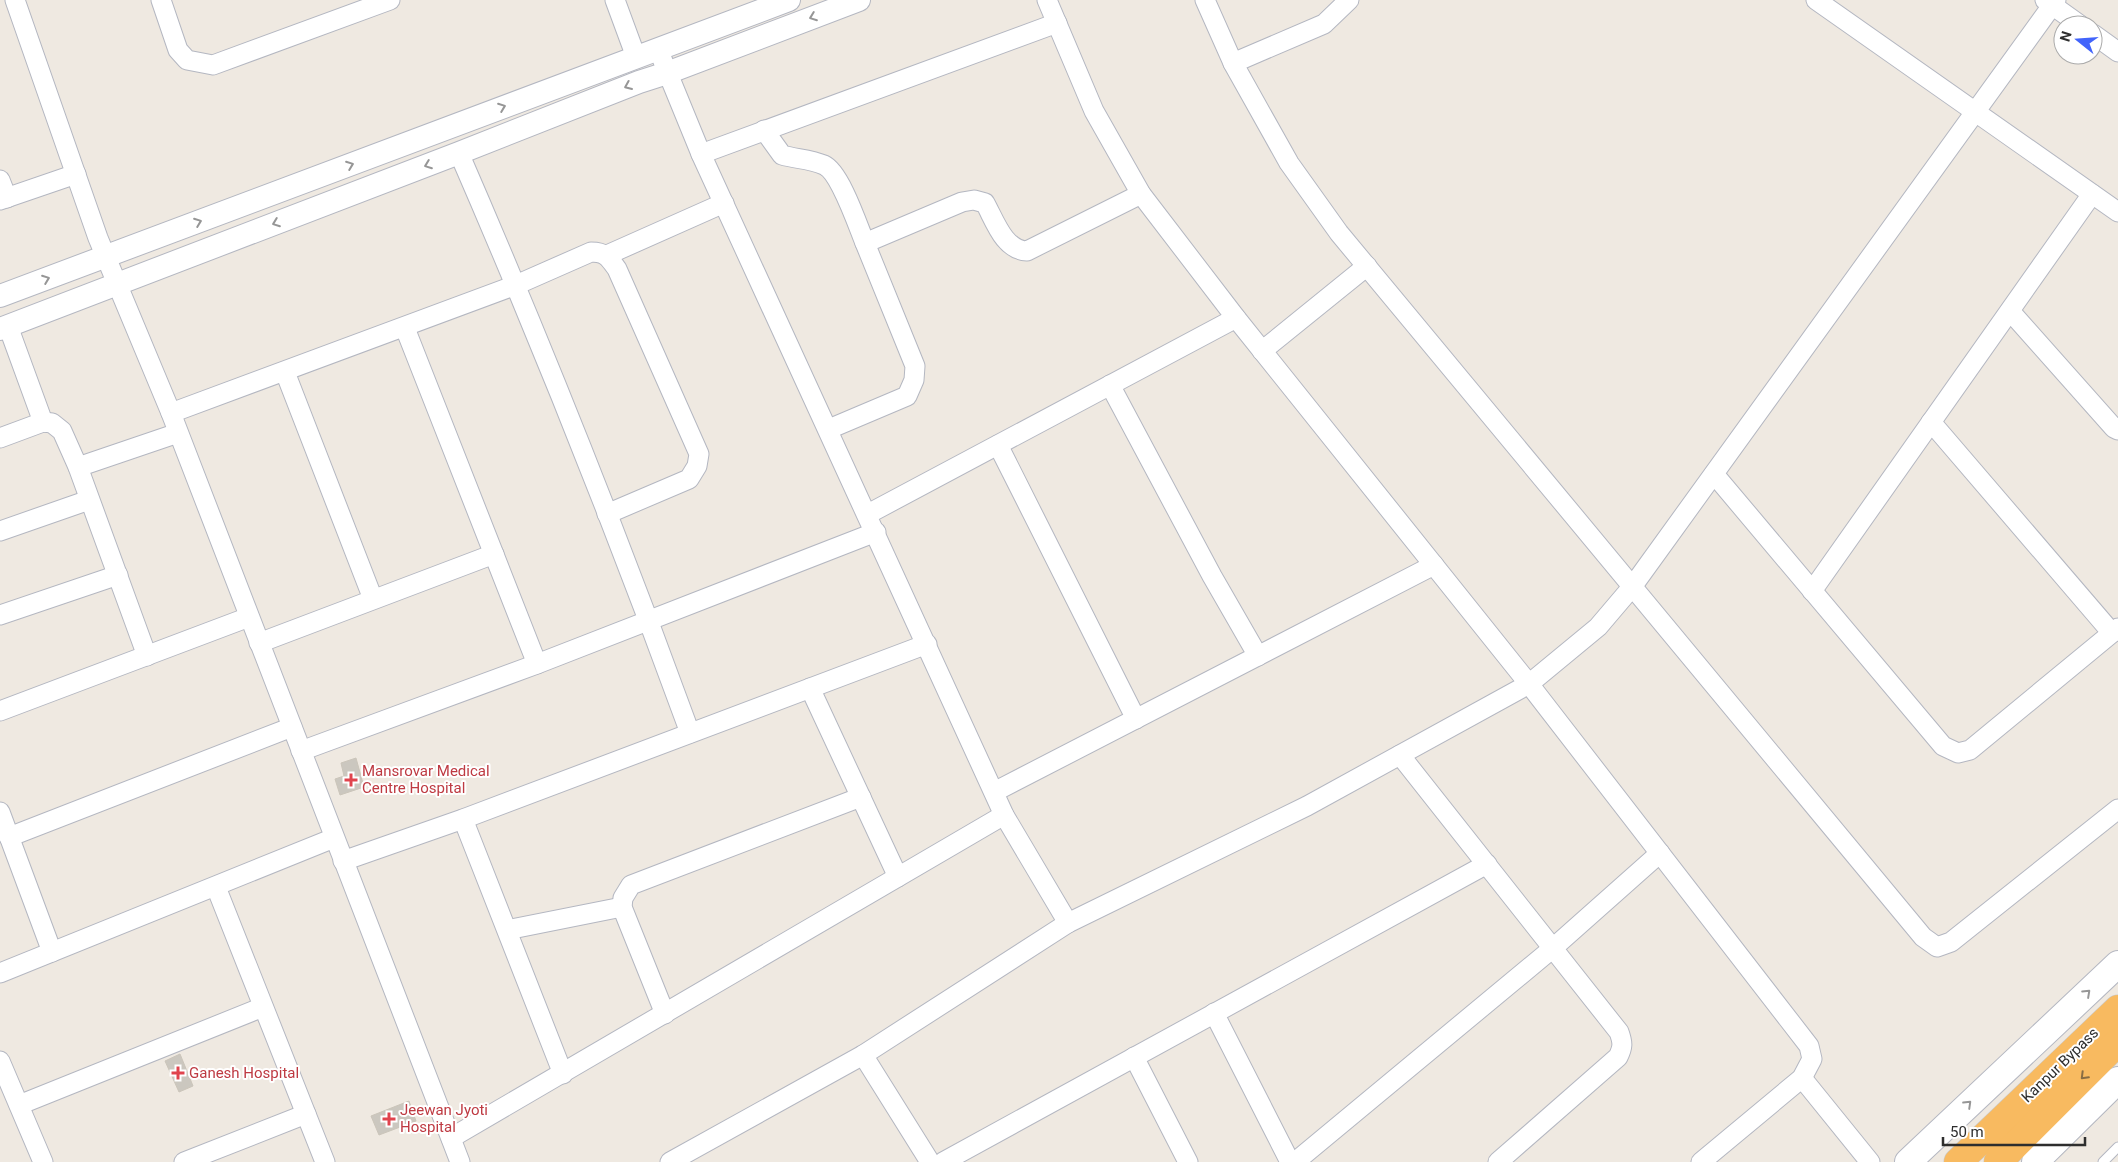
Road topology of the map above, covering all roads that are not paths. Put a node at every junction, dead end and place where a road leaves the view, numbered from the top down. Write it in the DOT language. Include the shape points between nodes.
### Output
graph roads {
  1 [pos="14,0"];
  2 [pos="161,0"];
  3 [pos="390,0"];
  4 [pos="615,0"];
  5 [pos="789,0"];
  6 [pos="859,0"];
  7 [pos="1047,0"];
  8 [pos="1205,0"];
  9 [pos="1349,0"];
  10 [pos="1816,0"];
  11 [pos="2051,2"];
  12 [pos="757,6"];
  13 [pos="2067,15"];
  14 [pos="1057,23"];
  15 [pos="2103,41"];
  16 [pos="658,49"];
  17 [pos="2118,52"];
  18 [pos="636,57"];
  19 [pos="1233,62"];
  20 [pos="667,73"];
  21 [pos="1976,111"];
  22 [pos="764,130"];
  23 [pos="459,153"];
  24 [pos="701,154"];
  25 [pos="76,174"];
  26 [pos="0,180"];
  27 [pos="1141,194"];
  28 [pos="2092,194"];
  29 [pos="3,199"];
  30 [pos="724,203"];
  31 [pos="2118,212"];
  32 [pos="866,243"];
  33 [pos="607,255"];
  34 [pos="106,256"];
  35 [pos="1367,266"];
  36 [pos="118,284"];
  37 [pos="516,285"];
  38 [pos="0,296"];
  39 [pos="2010,311"];
  40 [pos="1236,318"];
  41 [pos="4,327"];
  42 [pos="405,328"];
  43 [pos="1262,351"];
  44 [pos="285,372"];
  45 [pos="1110,385"];
  46 [pos="170,414"];
  47 [pos="43,422"];
  48 [pos="1931,422"];
  49 [pos="828,429"];
  50 [pos="2118,430"];
  51 [pos="178,433"];
  52 [pos="0,438"];
  53 [pos="998,445"];
  54 [pos="78,467"];
  55 [pos="1714,474"];
  56 [pos="89,500"];
  57 [pos="607,514"];
  58 [pos="868,514"];
  59 [pos="0,531"];
  60 [pos="876,532"];
  61 [pos="494,554"];
  62 [pos="1434,565"];
  63 [pos="118,575"];
  64 [pos="1632,587"];
  65 [pos="1812,591"];
  66 [pos="373,600"];
  67 [pos="0,615"];
  68 [pos="249,617"];
  69 [pos="649,620"];
  70 [pos="2115,630"];
  71 [pos="259,643"];
  72 [pos="927,644"];
  73 [pos="148,656"];
  74 [pos="1258,656"];
  75 [pos="537,664"];
  76 [pos="1529,684"];
  77 [pos="810,688"];
  78 [pos="0,711"];
  79 [pos="1136,719"];
  80 [pos="292,727"];
  81 [pos="690,733"];
  82 [pos="301,751"];
  83 [pos="1400,754"];
  84 [pos="994,792"];
  85 [pos="861,798"];
  86 [pos="2118,809"];
  87 [pos="0,812"];
  88 [pos="1004,815"];
  89 [pos="464,820"];
  90 [pos="10,837"];
  91 [pos="334,838"];
  92 [pos="1660,853"];
  93 [pos="343,861"];
  94 [pos="1487,864"];
  95 [pos="898,877"];
  96 [pos="216,887"];
  97 [pos="622,907"];
  98 [pos="1068,922"];
  99 [pos="507,930"];
  100 [pos="1554,948"];
  101 [pos="52,952"];
  102 [pos="2118,964"];
  103 [pos="0,973"];
  104 [pos="263,1007"];
  105 [pos="2118,1009"];
  106 [pos="1214,1013"];
  107 [pos="665,1014"];
  108 [pos="2118,1042"];
  109 [pos="863,1055"];
  110 [pos="1134,1057"];
  111 [pos="0,1061"];
  112 [pos="563,1074"];
  113 [pos="1802,1078"];
  114 [pos="2118,1080"];
  115 [pos="19,1105"];
  116 [pos="306,1114"];
  117 [pos="450,1138"];
  118 [pos="2118,1147"];
  119 [pos="194,1160"];
  120 [pos="1184,1161"];
  121 [pos="42,1162"];
  122 [pos="325,1162"];
  123 [pos="460,1162"];
  124 [pos="670,1162"];
  125 [pos="930,1162"];
  126 [pos="943,1162"];
  127 [pos="1290,1162"];
  128 [pos="1295,1162"];
  129 [pos="1498,1162"];
  130 [pos="1701,1162"];
  131 [pos="1870,1162"];
  132 [pos="1908,1162"];
  133 [pos="1958,1162"];
  134 [pos="1998,1162"];
  135 [pos="2035,1162"];
  136 [pos="2103,1162"];
  1 -- 25 [label="street"];
  2 -- 3 [label="street" via="178,50 187,60 213,65"];
  4 -- 18 [label="street"];
  5 -- 12 [label="street"];
  6 -- 20 [label="street, one-way"];
  7 -- 14 [label="street"];
  8 -- 19 [label="street"];
  9 -- 19 [label="street" via="1324,24"];
  10 -- 21 [label="street"];
  11 -- 13 [label="street"];
  11 -- 21 [label="street"];
  12 -- 16 [label="street"];
  14 -- 22 [label="street"];
  14 -- 27 [label="street" via="1094,111"];
  15 -- 17 [label="street"];
  16 -- 18 [label="street"];
  16 -- 20 [label="street"];
  34 -- 18 [label="street, one-way"];
  19 -- 35 [label="street" via="1289,163"];
  20 -- 23 [label="street, one-way"];
  20 -- 24 [label="street"];
  21 -- 28 [label="street"];
  21 -- 55 [label="street"];
  22 -- 24 [label="street"];
  22 -- 32 [label="street" via="782,155 829,168"];
  23 -- 36 [label="street, one-way"];
  23 -- 37 [label="street"];
  24 -- 30 [label="street"];
  25 -- 29 [label="street"];
  25 -- 34 [label="street"];
  26 -- 29 [label="street"];
  27 -- 32 [label="street" via="1027,251 1019,251 1008,244 985,203 974,200 962,202"];
  27 -- 40 [label="street"];
  28 -- 31 [label="street"];
  28 -- 39 [label="street"];
  30 -- 33 [label="street"];
  30 -- 49 [label="street"];
  32 -- 49 [label="street" via="915,366 914,380 907,396"];
  33 -- 37 [label="street" via="591,252"];
  33 -- 57 [label="street" via="617,269 699,454 697,466 689,479"];
  34 -- 36 [label="street"];
  38 -- 34 [label="street, one-way"];
  35 -- 43 [label="street"];
  35 -- 64 [label="street"];
  36 -- 41 [label="street"];
  36 -- 46 [label="street"];
  37 -- 42 [label="street"];
  37 -- 57 [label="street"];
  39 -- 48 [label="street"];
  39 -- 50 [label="street"];
  40 -- 43 [label="street"];
  40 -- 45 [label="street"];
  41 -- 47 [label="street"];
  42 -- 44 [label="street"];
  42 -- 61 [label="street"];
  43 -- 62 [label="street"];
  44 -- 46 [label="street"];
  44 -- 66 [label="street"];
  45 -- 53 [label="street"];
  45 -- 74 [label="street"];
  46 -- 51 [label="street"];
  47 -- 52 [label="street"];
  47 -- 54 [label="street" via="52,423 62,431"];
  48 -- 65 [label="street"];
  48 -- 70 [label="street"];
  49 -- 58 [label="street"];
  51 -- 54 [label="street"];
  51 -- 68 [label="street"];
  53 -- 58 [label="street"];
  53 -- 79 [label="street"];
  54 -- 56 [label="street"];
  55 -- 64 [label="street"];
  55 -- 65 [label="street"];
  56 -- 59 [label="street"];
  56 -- 63 [label="street"];
  57 -- 69 [label="street"];
  58 -- 60 [label="street"];
  60 -- 69 [label="street"];
  60 -- 72 [label="street"];
  61 -- 66 [label="street"];
  61 -- 75 [label="street"];
  62 -- 74 [label="street"];
  62 -- 76 [label="street"];
  63 -- 67 [label="street"];
  63 -- 73 [label="street"];
  64 -- 76 [label="street" via="1598,627"];
  64 -- 86 [label="street" via="1924,937 1937,947 1951,942"];
  65 -- 70 [label="street" via="1943,746 1958,753 1970,750"];
  66 -- 71 [label="street"];
  68 -- 71 [label="street"];
  68 -- 73 [label="street"];
  69 -- 75 [label="street"];
  69 -- 81 [label="street"];
  71 -- 80 [label="street"];
  72 -- 77 [label="street"];
  72 -- 84 [label="street"];
  73 -- 78 [label="street"];
  74 -- 79 [label="street"];
  75 -- 82 [label="street"];
  76 -- 83 [label="street"];
  76 -- 92 [label="street"];
  77 -- 81 [label="street"];
  77 -- 85 [label="street"];
  79 -- 84 [label="street"];
  80 -- 82 [label="street"];
  80 -- 90 [label="street"];
  81 -- 89 [label="street"];
  82 -- 91 [label="street"];
  83 -- 94 [label="street"];
  83 -- 98 [label="street" via="1307,806"];
  84 -- 88 [label="street"];
  85 -- 95 [label="street"];
  85 -- 97 [label="street" via="631,885"];
  87 -- 90 [label="street"];
  88 -- 95 [label="street"];
  88 -- 98 [label="street"];
  89 -- 93 [label="street"];
  89 -- 99 [label="street"];
  90 -- 101 [label="street"];
  91 -- 93 [label="street"];
  91 -- 96 [label="street"];
  92 -- 100 [label="street"];
  92 -- 113 [label="street" via="1809,1046 1812,1059"];
  93 -- 117 [label="street"];
  94 -- 100 [label="street"];
  94 -- 106 [label="street"];
  95 -- 107 [label="street"];
  96 -- 101 [label="street"];
  96 -- 104 [label="street"];
  97 -- 99 [label="street"];
  97 -- 107 [label="street"];
  98 -- 109 [label="street"];
  99 -- 112 [label="street"];
  100 -- 128 [label="street"];
  100 -- 129 [label="street" via="1619,1032 1622,1048 1618,1057"];
  101 -- 103 [label="street"];
  132 -- 102 [label="main road, one-way"];
  104 -- 115 [label="street"];
  104 -- 116 [label="street"];
  105 -- 133 [label="highway, Kanpur Bypass"];
  106 -- 110 [label="street"];
  106 -- 127 [label="street"];
  107 -- 112 [label="street"];
  108 -- 134 [label="highway, Kanpur Bypass, one-way"];
  109 -- 124 [label="street"];
  109 -- 125 [label="street"];
  110 -- 120 [label="street"];
  110 -- 126 [label="street"];
  111 -- 115 [label="street"];
  112 -- 117 [label="street"];
  113 -- 130 [label="street"];
  113 -- 131 [label="street"];
  114 -- 135 [label="main road"];
  115 -- 121 [label="street"];
  116 -- 119 [label="street"];
  116 -- 122 [label="street"];
  117 -- 123 [label="street"];
  118 -- 136 [label="lane"];
}
